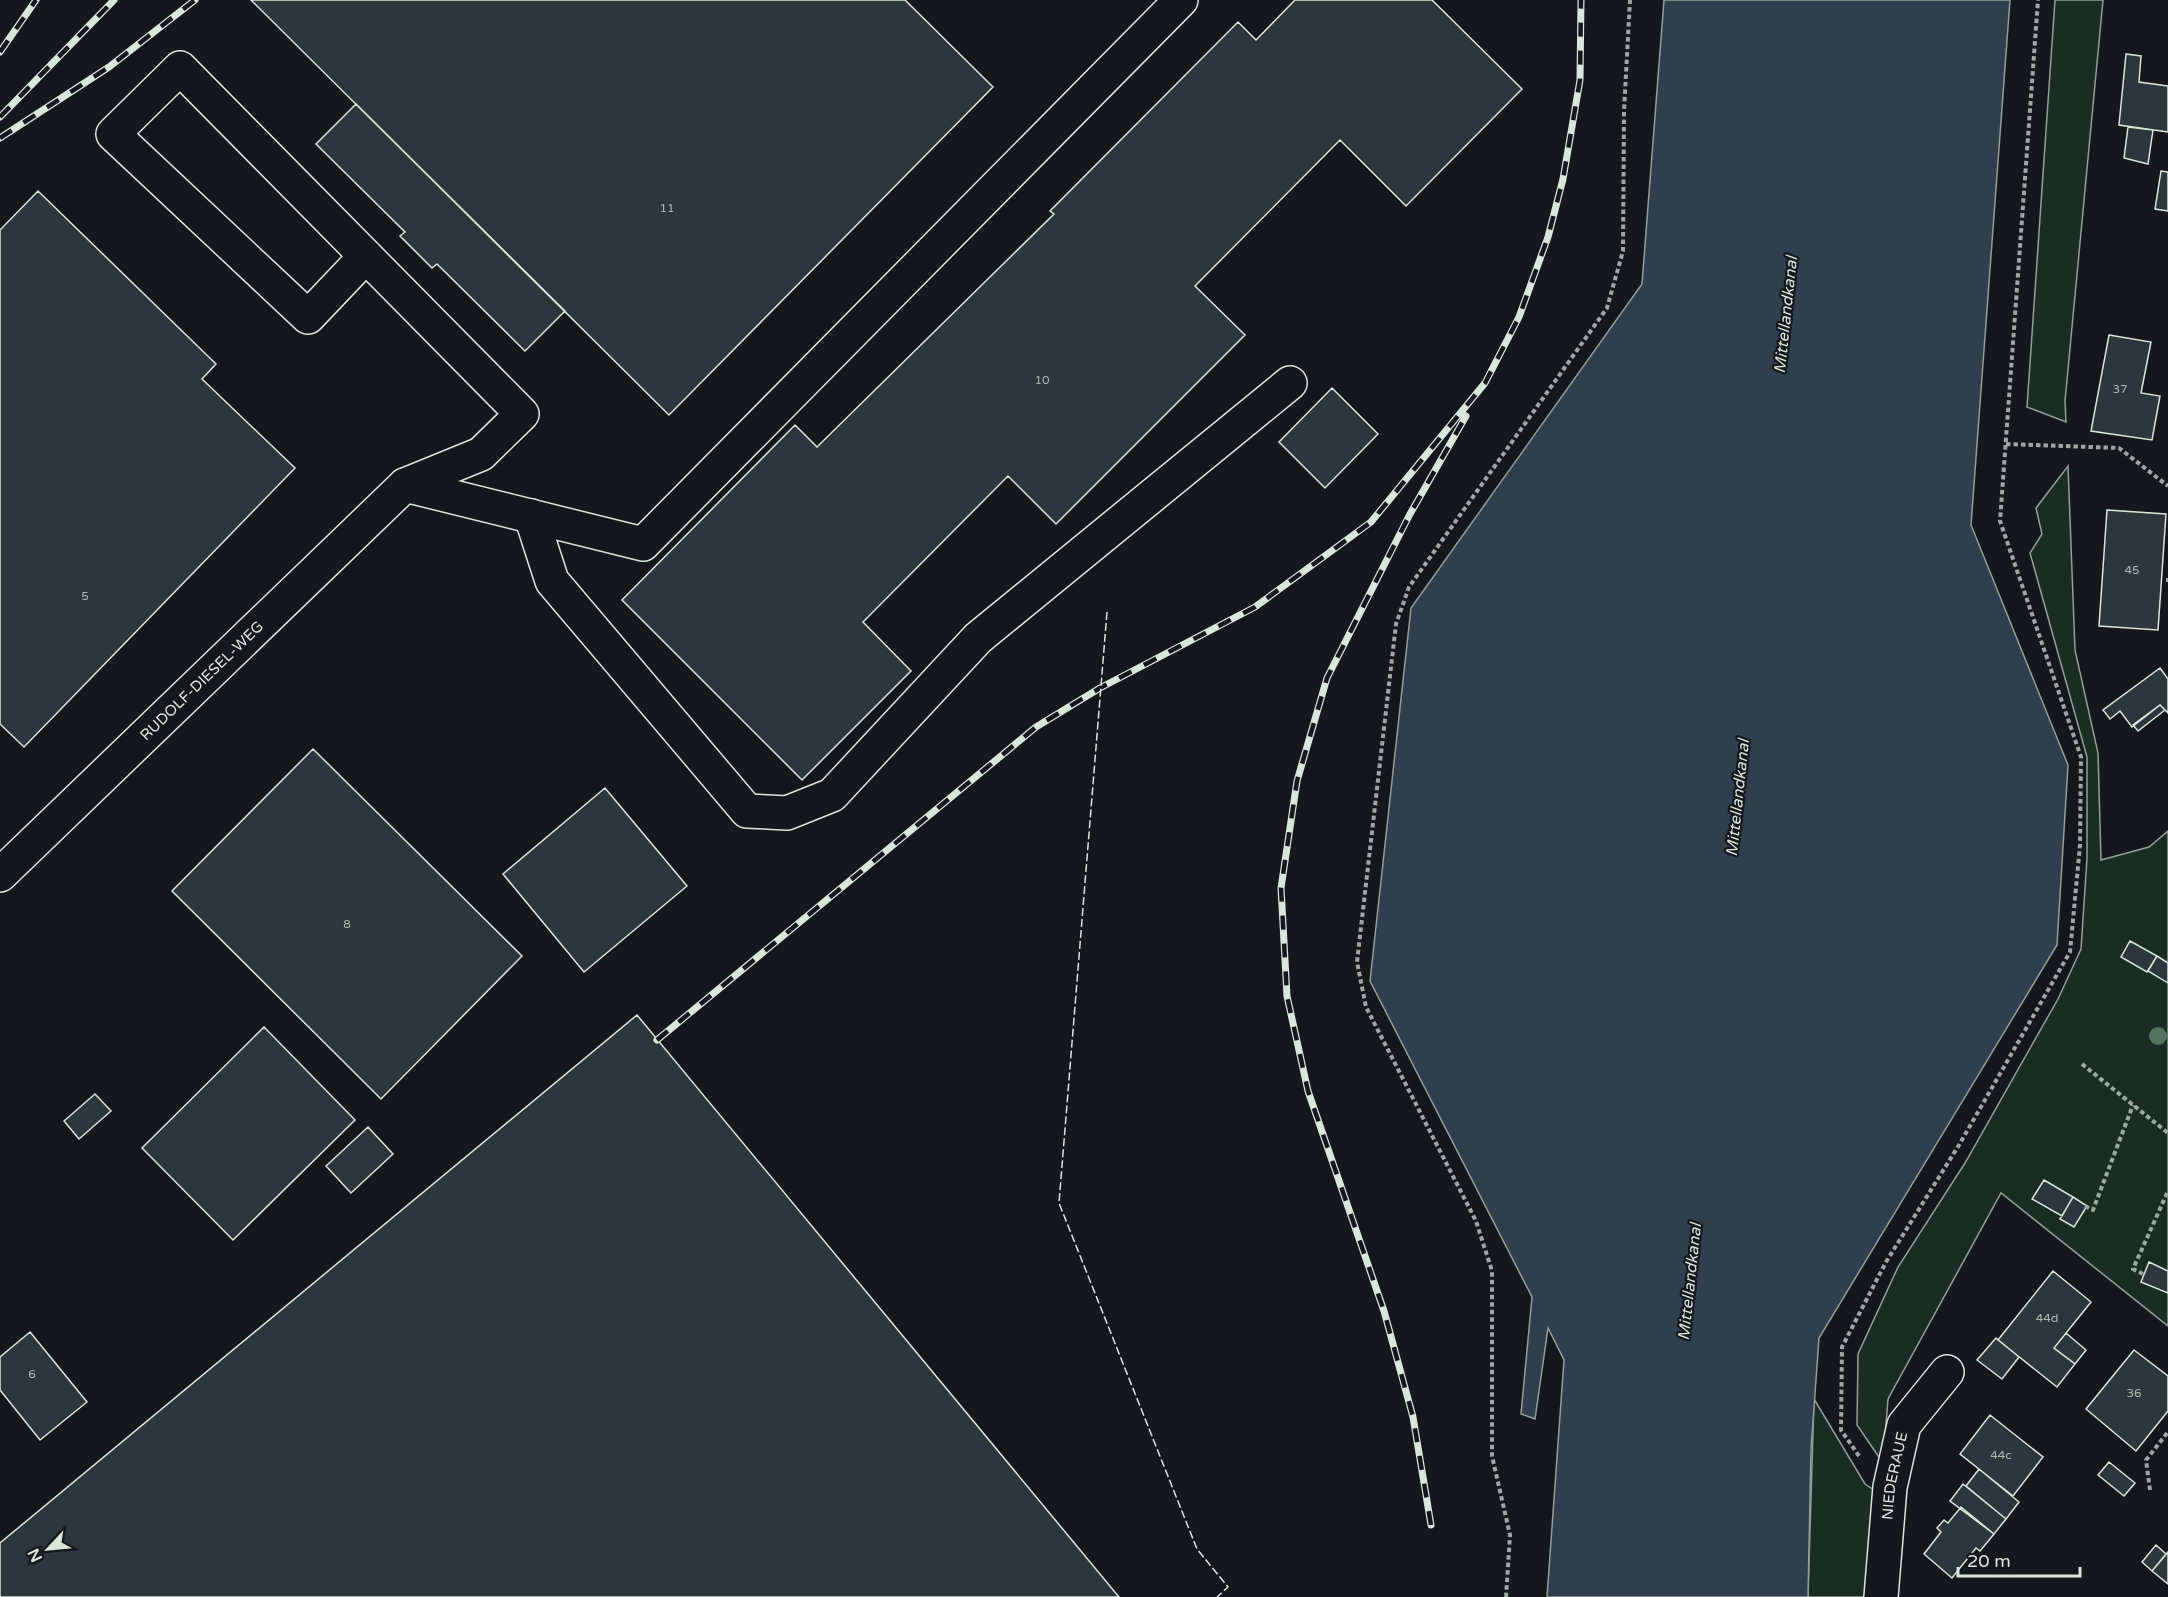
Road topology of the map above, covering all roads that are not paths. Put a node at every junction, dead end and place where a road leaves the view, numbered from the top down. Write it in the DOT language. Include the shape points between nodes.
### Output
graph roads {
  1 [pos="1181,0"];
  2 [pos="366,256"];
  3 [pos="1290,383"];
  4 [pos="405,485"];
  5 [pos="531,516"];
  6 [pos="0,875"];
  7 [pos="1947,1372"];
  8 [pos="1881,1597"];
  1 -- 5 [label="street" via="643,544"];
  2 -- 2 [label="street" via="180,68 113,134 308,317"];
  2 -- 4 [label="street" via="522,414 481,454"];
  3 -- 5 [label="street" via="978,638 832,795 787,813 747,811 606,648 552,581"];
  4 -- 5 [label="street"];
  4 -- 6 [label="street, RUDOLF-DIESEL-WEG"];
  7 -- 8 [label="street, NIEDERAUE" via="1904,1425 1890,1487"];
}
